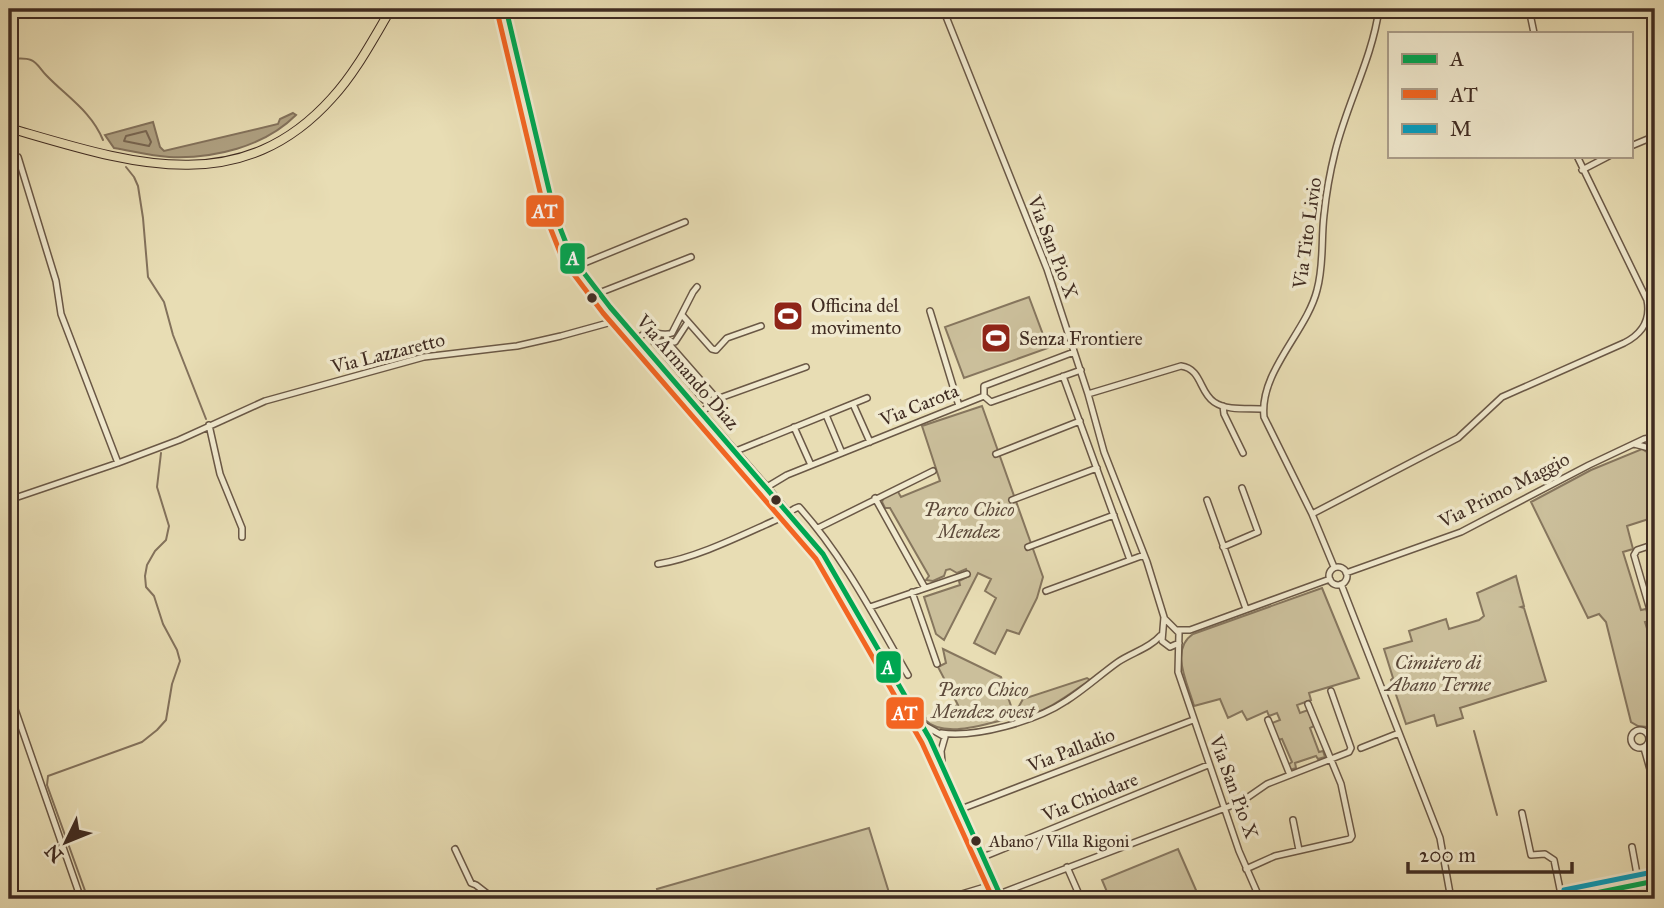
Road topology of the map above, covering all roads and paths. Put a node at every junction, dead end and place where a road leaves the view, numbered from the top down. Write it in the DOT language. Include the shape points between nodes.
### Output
graph roads {
  1 [pos="391,9"];
  2 [pos="506,9"];
  3 [pos="943,9"];
  4 [pos="1379,9"];
  5 [pos="1529,9"];
  6 [pos="1534,32"];
  7 [pos="9,128"];
  8 [pos="1655,136"];
  9 [pos="1632,146"];
  10 [pos="18,157"];
  11 [pos="1578,158"];
  12 [pos="1605,158"];
  13 [pos="1582,170"];
  14 [pos="685,222"];
  15 [pos="691,257"];
  16 [pos="577,265"];
  17 [pos="697,287"];
  18 [pos="599,293"];
  19 [pos="930,311"];
  20 [pos="1652,311"];
  21 [pos="682,315"];
  22 [pos="618,316"];
  23 [pos="688,322"];
  24 [pos="761,326"];
  25 [pos="666,335"];
  26 [pos="638,338"];
  27 [pos="654,342"];
  28 [pos="668,343"];
  29 [pos="644,346"];
  30 [pos="1074,352"];
  31 [pos="806,368"];
  32 [pos="1081,370"];
  33 [pos="1063,376"];
  34 [pos="1088,394"];
  35 [pos="984,396"];
  36 [pos="867,398"];
  37 [pos="705,400"];
  38 [pos="717,400"];
  39 [pos="853,404"];
  40 [pos="697,406"];
  41 [pos="959,406"];
  42 [pos="1223,406"];
  43 [pos="1263,409"];
  44 [pos="704,410"];
  45 [pos="826,415"];
  46 [pos="1080,421"];
  47 [pos="209,425"];
  48 [pos="794,427"];
  49 [pos="1655,436"];
  50 [pos="870,442"];
  51 [pos="1634,444"];
  52 [pos="1654,450"];
  53 [pos="736,451"];
  54 [pos="842,453"];
  55 [pos="1244,453"];
  56 [pos="996,454"];
  57 [pos="118,463"];
  58 [pos="811,465"];
  59 [pos="1097,468"];
  60 [pos="933,471"];
  61 [pos="767,487"];
  62 [pos="1242,488"];
  63 [pos="875,498"];
  64 [pos="9,500"];
  65 [pos="1012,500"];
  66 [pos="1207,500"];
  67 [pos="789,513"];
  68 [pos="1114,514"];
  69 [pos="1312,514"];
  70 [pos="818,528"];
  71 [pos="242,537"];
  72 [pos="1655,544"];
  73 [pos="1028,547"];
  74 [pos="1223,547"];
  75 [pos="1144,555"];
  76 [pos="1130,560"];
  77 [pos="658,564"];
  78 [pos="1334,567"];
  79 [pos="1346,573"];
  80 [pos="967,574"];
  81 [pos="1329,579"];
  82 [pos="1340,584"];
  83 [pos="925,588"];
  84 [pos="1046,591"];
  85 [pos="912,592"];
  86 [pos="870,607"];
  87 [pos="1246,609"];
  88 [pos="1164,618"];
  89 [pos="1655,627"];
  90 [pos="1175,629"];
  91 [pos="1188,630"];
  92 [pos="1162,632"];
  93 [pos="1179,641"];
  94 [pos="1152,643"];
  95 [pos="1164,645"];
  96 [pos="902,664"];
  97 [pos="937,664"];
  98 [pos="890,670"];
  99 [pos="908,675"];
  100 [pos="1331,691"];
  101 [pos="9,692"];
  102 [pos="1308,704"];
  103 [pos="1193,720"];
  104 [pos="1268,720"];
  105 [pos="920,723"];
  106 [pos="939,733"];
  107 [pos="1399,733"];
  108 [pos="956,736"];
  109 [pos="1652,738"];
  110 [pos="930,739"];
  111 [pos="944,745"];
  112 [pos="932,746"];
  113 [pos="1361,748"];
  114 [pos="1644,748"];
  115 [pos="1330,760"];
  116 [pos="943,765"];
  117 [pos="1209,765"];
  118 [pos="1290,775"];
  119 [pos="1655,787"];
  120 [pos="1224,807"];
  121 [pos="961,809"];
  122 [pos="1522,813"];
  123 [pos="1293,820"];
  124 [pos="1632,847"];
  125 [pos="455,849"];
  126 [pos="1299,850"];
  127 [pos="983,857"];
  128 [pos="1068,867"];
  129 [pos="1246,869"];
  130 [pos="1655,881"];
  131 [pos="995,884"];
  132 [pos="1639,885"];
  133 [pos="1001,897"];
  134 [pos="81,899"];
  135 [pos="494,899"];
  136 [pos="945,899"];
  137 [pos="1081,899"];
  138 [pos="1260,899"];
  139 [pos="1451,899"];
  140 [pos="1564,899"];
  1 -- 7 [label="highway" via="358,65 322,109 281,140 238,158 196,166 154,164"];
  2 -- 16 [label="street, Via Armando Diaz" via="555,215"];
  3 -- 30 [label="street, Via San Pio X" via="1033,234"];
  4 -- 43 [label="street, Via Tito Livio" via="1335,151 1318,290 1276,368"];
  5 -- 6 [label="street"];
  8 -- 9 [label="street"];
  10 -- 57 [label="street" via="56,281 61,314"];
  11 -- 13 [label="street"];
  12 -- 13 [label="street"];
  13 -- 20 [label="street"];
  14 -- 16 [label="street"];
  15 -- 18 [label="street"];
  16 -- 18 [label="street, Via Armando Diaz"];
  17 -- 21 [label="street"];
  18 -- 22 [label="street, Via Armando Diaz"];
  19 -- 41 [label="street"];
  20 -- 69 [label="street" via="1631,339 1502,397 1458,438"];
  21 -- 23 [label="street"];
  21 -- 25 [label="street"];
  22 -- 26 [label="street, Via Armando Diaz"];
  22 -- 47 [label="street, Via Lazzaretto" via="608,323 517,346 396,363 265,401"];
  23 -- 24 [label="street" via="716,350 727,338"];
  23 -- 28 [label="street" via="679,338"];
  25 -- 26 [label="street" via="653,331"];
  25 -- 28 [label="street"];
  26 -- 29 [label="street, Via Armando Diaz"];
  27 -- 28 [label="street"];
  27 -- 29 [label="street"];
  27 -- 37 [label="street"];
  28 -- 38 [label="street"];
  29 -- 40 [label="street, Via Armando Diaz"];
  30 -- 32 [label="street, Via San Pio X"];
  30 -- 35 [label="street, Via Carota" via="984,386"];
  31 -- 38 [label="street"];
  32 -- 33 [label="street"];
  32 -- 34 [label="street, Via San Pio X"];
  33 -- 35 [label="street" via="991,402"];
  33 -- 46 [label="street"];
  34 -- 42 [label="street" via="1181,366 1194,372 1211,400"];
  34 -- 75 [label="street, Via San Pio X" via="1104,452"];
  35 -- 41 [label="street, Via Carota"];
  36 -- 39 [label="street"];
  37 -- 38 [label="street"];
  37 -- 40 [label="street"];
  38 -- 44 [label="street"];
  39 -- 45 [label="street"];
  39 -- 50 [label="street"];
  40 -- 44 [label="street, Via Armando Diaz"];
  41 -- 50 [label="street, Via Carota"];
  42 -- 43 [label="street"];
  42 -- 55 [label="street"];
  43 -- 69 [label="street"];
  44 -- 53 [label="street, Via Armando Diaz"];
  45 -- 48 [label="street"];
  45 -- 54 [label="street"];
  46 -- 56 [label="street"];
  46 -- 59 [label="street"];
  47 -- 57 [label="street, Via Lazzaretto"];
  47 -- 71 [label="street"];
  48 -- 53 [label="street"];
  48 -- 58 [label="street"];
  49 -- 51 [label="street, Via Primo Maggio"];
  49 -- 52 [label="street, Via Primo Maggio" via="1651,442"];
  50 -- 54 [label="street, Via Carota"];
  51 -- 52 [label="street, Via Primo Maggio"];
  51 -- 79 [label="street, Via Primo Maggio" via="1469,529"];
  53 -- 61 [label="street, Via Armando Diaz"];
  54 -- 58 [label="street, Via Carota"];
  57 -- 64 [label="street, Via Lazzaretto"];
  58 -- 61 [label="street, Via Carota"];
  59 -- 65 [label="street"];
  59 -- 68 [label="street"];
  60 -- 63 [label="street"];
  61 -- 67 [label="street, Via Armando Diaz"];
  62 -- 74 [label="street" via="1258,532"];
  63 -- 70 [label="street"];
  63 -- 83 [label="street"];
  66 -- 74 [label="street"];
  67 -- 70 [label="street" via="799,507"];
  67 -- 77 [label="street"];
  67 -- 98 [label="street, Via Armando Diaz" via="822,554"];
  68 -- 73 [label="street"];
  68 -- 76 [label="street"];
  69 -- 78 [label="street"];
  70 -- 86 [label="street"];
  72 -- 89 [label="street" via="1634,555"];
  74 -- 87 [label="street"];
  75 -- 76 [label="street"];
  75 -- 88 [label="street, Via San Pio X"];
  76 -- 84 [label="street"];
  78 -- 79 [label="street"];
  78 -- 81 [label="street"];
  79 -- 82 [label="street"];
  80 -- 83 [label="street"];
  81 -- 82 [label="street"];
  81 -- 87 [label="street"];
  82 -- 107 [label="street"];
  83 -- 85 [label="street"];
  85 -- 86 [label="street"];
  85 -- 97 [label="street"];
  86 -- 96 [label="street"];
  87 -- 91 [label="street"];
  88 -- 90 [label="street, Via San Pio X"];
  88 -- 92 [label="street, Via San Pio X"];
  90 -- 91 [label="street"];
  90 -- 92 [label="street"];
  90 -- 93 [label="street"];
  91 -- 93 [label="street"];
  92 -- 94 [label="street"];
  92 -- 95 [label="street"];
  93 -- 95 [label="street" via="1173,647"];
  93 -- 103 [label="street, Via San Pio X" via="1178,672"];
  94 -- 95 [label="street"];
  94 -- 108 [label="street" via="1060,705 1010,724"];
  96 -- 98 [label="street"];
  96 -- 99 [label="street"];
  98 -- 105 [label="street, Via Armando Diaz"];
  100 -- 115 [label="street" via="1351,748"];
  101 -- 134 [label="street"];
  102 -- 115 [label="street"];
  103 -- 117 [label="street, Via San Pio X"];
  103 -- 121 [label="street, Via Palladio"];
  104 -- 118 [label="street"];
  105 -- 106 [label="street"];
  105 -- 110 [label="street, Via Armando Diaz"];
  106 -- 108 [label="street"];
  106 -- 110 [label="street"];
  106 -- 111 [label="street" via="945,737"];
  107 -- 113 [label="street"];
  107 -- 139 [label="street" via="1440,838"];
  108 -- 111 [label="street"];
  109 -- 114 [label="street"];
  109 -- 114 [label="street" via="1643,730 1633,733 1633,744"];
  110 -- 112 [label="street"];
  111 -- 112 [label="street"];
  111 -- 116 [label="street"];
  112 -- 116 [label="street"];
  114 -- 119 [label="street"];
  115 -- 118 [label="street"];
  115 -- 126 [label="street" via="1341,784 1352,836"];
  116 -- 121 [label="street"];
  117 -- 120 [label="street, Via San Pio X"];
  117 -- 127 [label="street, Via Chiodare"];
  118 -- 120 [label="street"];
  120 -- 128 [label="street"];
  120 -- 129 [label="street, Via San Pio X"];
  121 -- 127 [label="street"];
  122 -- 140 [label="street" via="1531,855 1545,854 1555,860"];
  123 -- 126 [label="street"];
  124 -- 132 [label="street"];
  125 -- 135 [label="street" via="471,883"];
  126 -- 129 [label="street"];
  127 -- 131 [label="street"];
  128 -- 133 [label="street"];
  128 -- 137 [label="street"];
  129 -- 138 [label="street, Via San Pio X"];
  130 -- 132 [label="street"];
  131 -- 133 [label="street"];
  131 -- 136 [label="street"];
  132 -- 140 [label="street"];
}
